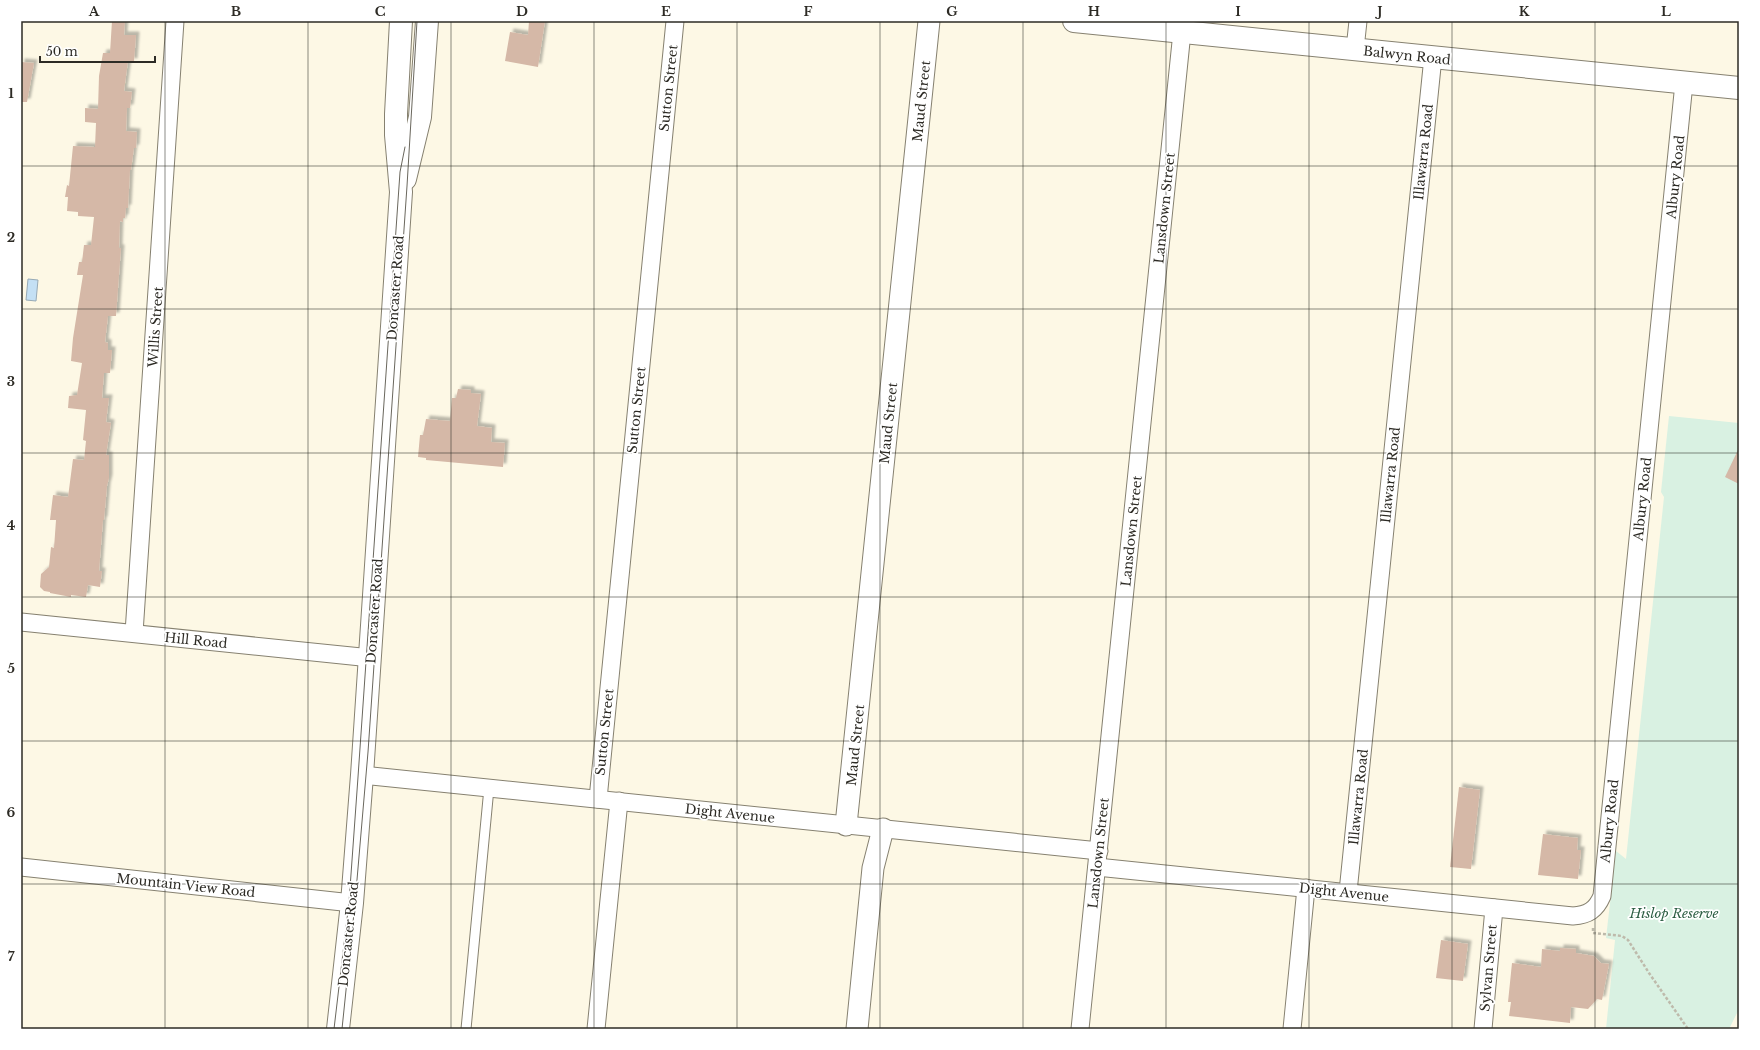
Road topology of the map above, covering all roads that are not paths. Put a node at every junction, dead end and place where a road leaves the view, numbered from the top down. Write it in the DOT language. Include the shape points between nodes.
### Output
graph roads {
  1 [pos="175,21"];
  2 [pos="401,21"];
  3 [pos="427,21"];
  4 [pos="675,21"];
  5 [pos="930,21"];
  6 [pos="1074,21"];
  7 [pos="1358,21"];
  8 [pos="1182,32"];
  9 [pos="1355,50"];
  10 [pos="1433,57"];
  11 [pos="1684,83"];
  12 [pos="1739,88"];
  13 [pos="401,192"];
  14 [pos="21,622"];
  15 [pos="134,633"];
  16 [pos="370,658"];
  17 [pos="362,775"];
  18 [pos="489,788"];
  19 [pos="598,799"];
  20 [pos="618,801"];
  21 [pos="846,825"];
  22 [pos="876,828"];
  23 [pos="1098,859"];
  24 [pos="21,867"];
  25 [pos="1306,888"];
  26 [pos="1348,892"];
  27 [pos="352,903"];
  28 [pos="1494,908"];
  29 [pos="1591,912"];
  30 [pos="338,1029"];
  31 [pos="466,1029"];
  32 [pos="596,1029"];
  33 [pos="857,1029"];
  34 [pos="1080,1029"];
  35 [pos="1292,1029"];
  36 [pos="1483,1029"];
  1 -- 15 [label="street, Willis Street"];
  2 -- 13 [label="main road, Doncaster Road" via="396,121"];
  3 -- 13 [label="main road, Doncaster Road" via="420,117"];
  4 -- 19 [label="street, Sutton Street"];
  5 -- 21 [label="street, Maud Street"];
  6 -- 8 [label="main road, Balwyn Road"];
  7 -- 9 [label="street"];
  8 -- 9 [label="main road, Balwyn Road"];
  8 -- 23 [label="street, Lansdown Street"];
  9 -- 10 [label="main road, Balwyn Road"];
  10 -- 11 [label="main road, Balwyn Road"];
  10 -- 26 [label="street, Illawarra Road"];
  11 -- 12 [label="main road, Balwyn Road"];
  11 -- 29 [label="street, Albury Road" via="1602,896"];
  13 -- 16 [label="main road, Doncaster Road"];
  14 -- 15 [label="street, Hill Road"];
  15 -- 16 [label="street, Hill Road"];
  16 -- 17 [label="main road, Doncaster Road"];
  17 -- 18 [label="street, Dight Avenue"];
  17 -- 27 [label="main road, Doncaster Road"];
  18 -- 19 [label="street, Dight Avenue"];
  18 -- 31 [label="lane"];
  19 -- 20 [label="street, Dight Avenue"];
  20 -- 21 [label="street, Dight Avenue"];
  20 -- 32 [label="street"];
  21 -- 22 [label="street, Dight Avenue"];
  22 -- 23 [label="street, Dight Avenue"];
  22 -- 33 [label="street"];
  23 -- 25 [label="street, Dight Avenue"];
  23 -- 34 [label="street, Lansdown Street"];
  24 -- 27 [label="street, Mountain View Road"];
  25 -- 26 [label="street, Dight Avenue"];
  25 -- 35 [label="street"];
  26 -- 28 [label="street, Dight Avenue"];
  27 -- 30 [label="main road, Doncaster Road"];
  28 -- 29 [label="street, Dight Avenue" via="1573,916"];
  28 -- 36 [label="street, Sylvan Street"];
}
